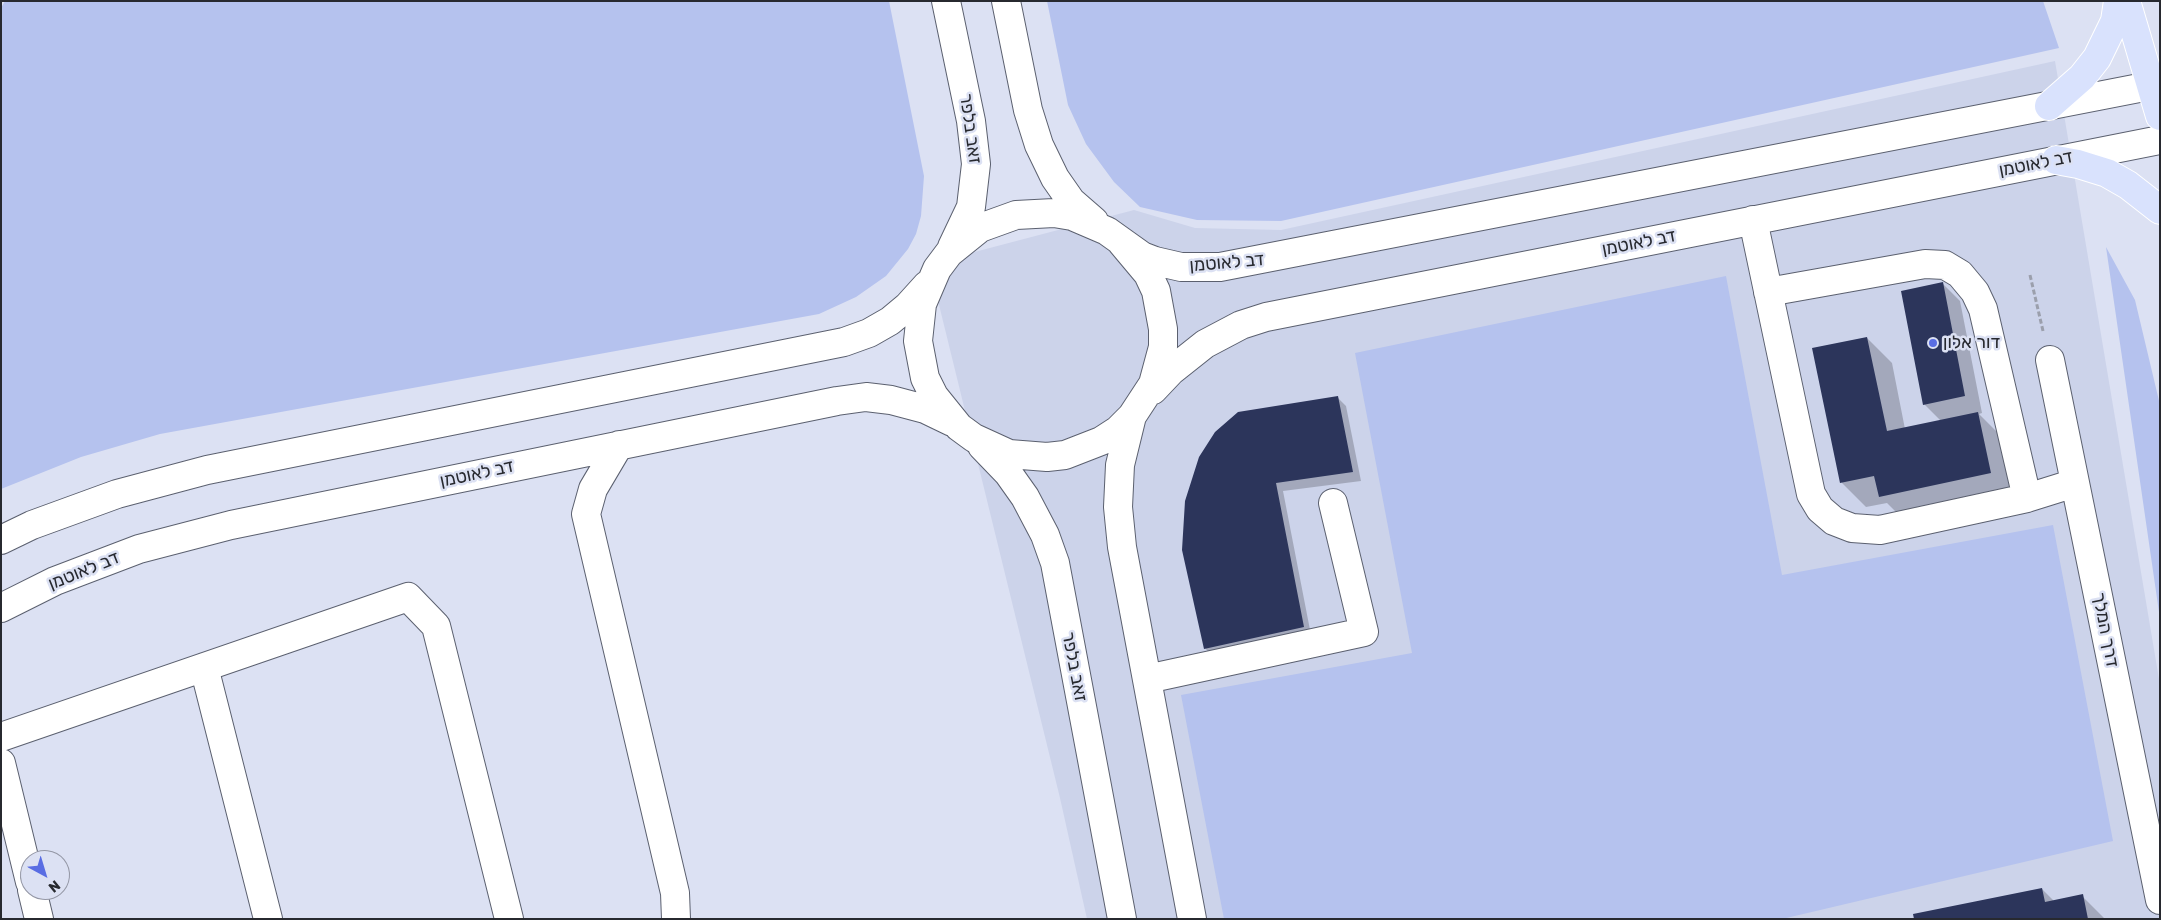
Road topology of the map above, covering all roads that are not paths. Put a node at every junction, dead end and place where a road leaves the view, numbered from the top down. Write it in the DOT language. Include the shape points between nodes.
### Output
graph roads {
  1 [pos="946,1"];
  2 [pos="1006,1"];
  3 [pos="2118,1"];
  4 [pos="2126,1"];
  5 [pos="2155,85"];
  6 [pos="2049,106"];
  7 [pos="2160,116"];
  8 [pos="2160,140"];
  9 [pos="2056,160"];
  10 [pos="2160,210"];
  11 [pos="1753,220"];
  12 [pos="1115,237"];
  13 [pos="943,261"];
  14 [pos="1768,292"];
  15 [pos="2050,360"];
  16 [pos="1138,408"];
  17 [pos="966,432"];
  18 [pos="619,445"];
  19 [pos="2075,483"];
  20 [pos="2028,498"];
  21 [pos="1333,503"];
  22 [pos="1,540"];
  23 [pos="1,608"];
  24 [pos="204,667"];
  25 [pos="1147,679"];
  26 [pos="1,737"];
  27 [pos="1,763"];
  28 [pos="22,850"];
  29 [pos="34,900"];
  30 [pos="2160,900"];
  31 [pos="39,919"];
  32 [pos="268,919"];
  33 [pos="509,919"];
  34 [pos="676,919"];
  35 [pos="1122,919"];
  36 [pos="1192,919"];
  1 -- 13 [label="street, זאב בלפר" via="971,122 976,164 970,207"];
  2 -- 12 [label="street" via="1038,145 1071,201"];
  3 -- 6 [label="main road" via="2115,21 2097,58 2076,83"];
  4 -- 5 [label="main road"];
  5 -- 6 [label="street, דב לאוטמן"];
  5 -- 7 [label="main road"];
  6 -- 12 [label="street, דב לאוטמן" via="1233,265 1207,268 1168,265 1142,256"];
  8 -- 9 [label="street, דב לאוטמן"];
  9 -- 10 [label="main road" via="2108,173"];
  9 -- 11 [label="street, דב לאוטמן"];
  11 -- 14 [label="street"];
  11 -- 16 [label="street, דב לאוטמן" via="1254,321 1229,330 1194,352 1161,381"];
  12 -- 13 [label="street" via="1090,222 1054,213 1016,215 980,228"];
  12 -- 16 [label="street" via="1148,274 1161,310 1163,329 1159,366"];
  13 -- 17 [label="street" via="928,286 920,313 920,360 934,396"];
  13 -- 22 [label="street" via="923,290 899,314 869,333 844,342 207,470 117,494 32,525"];
  14 -- 20 [label="street" via="1925,264 1945,265 1960,274 1975,292 1983,309"];
  14 -- 20 [label="street" via="1811,494 1820,509 1834,521 1852,528 1880,530"];
  15 -- 19 [label="street, דרך המלך"];
  16 -- 17 [label="street, דב לאוטמן" via="1101,441 1065,455 1009,454"];
  16 -- 25 [label="street" via="1120,465 1118,507 1122,547"];
  17 -- 18 [label="street, דב לאוטמן" via="914,405 866,397"];
  17 -- 35 [label="street, זאב בלפר" via="999,463 1021,491 1050,549"];
  18 -- 23 [label="street, דב לאוטמן" via="212,530 139,549 55,581"];
  18 -- 34 [label="street" via="593,489 586,514 675,893"];
  19 -- 20 [label="street"];
  19 -- 30 [label="street, דרך המלך"];
  21 -- 25 [label="street" via="1364,632"];
  24 -- 26 [label="street"];
  24 -- 32 [label="street"];
  24 -- 33 [label="street" via="408,598 436,626"];
  25 -- 36 [label="street"];
  27 -- 28 [label="street"];
  29 -- 31 [label="street"];
}
